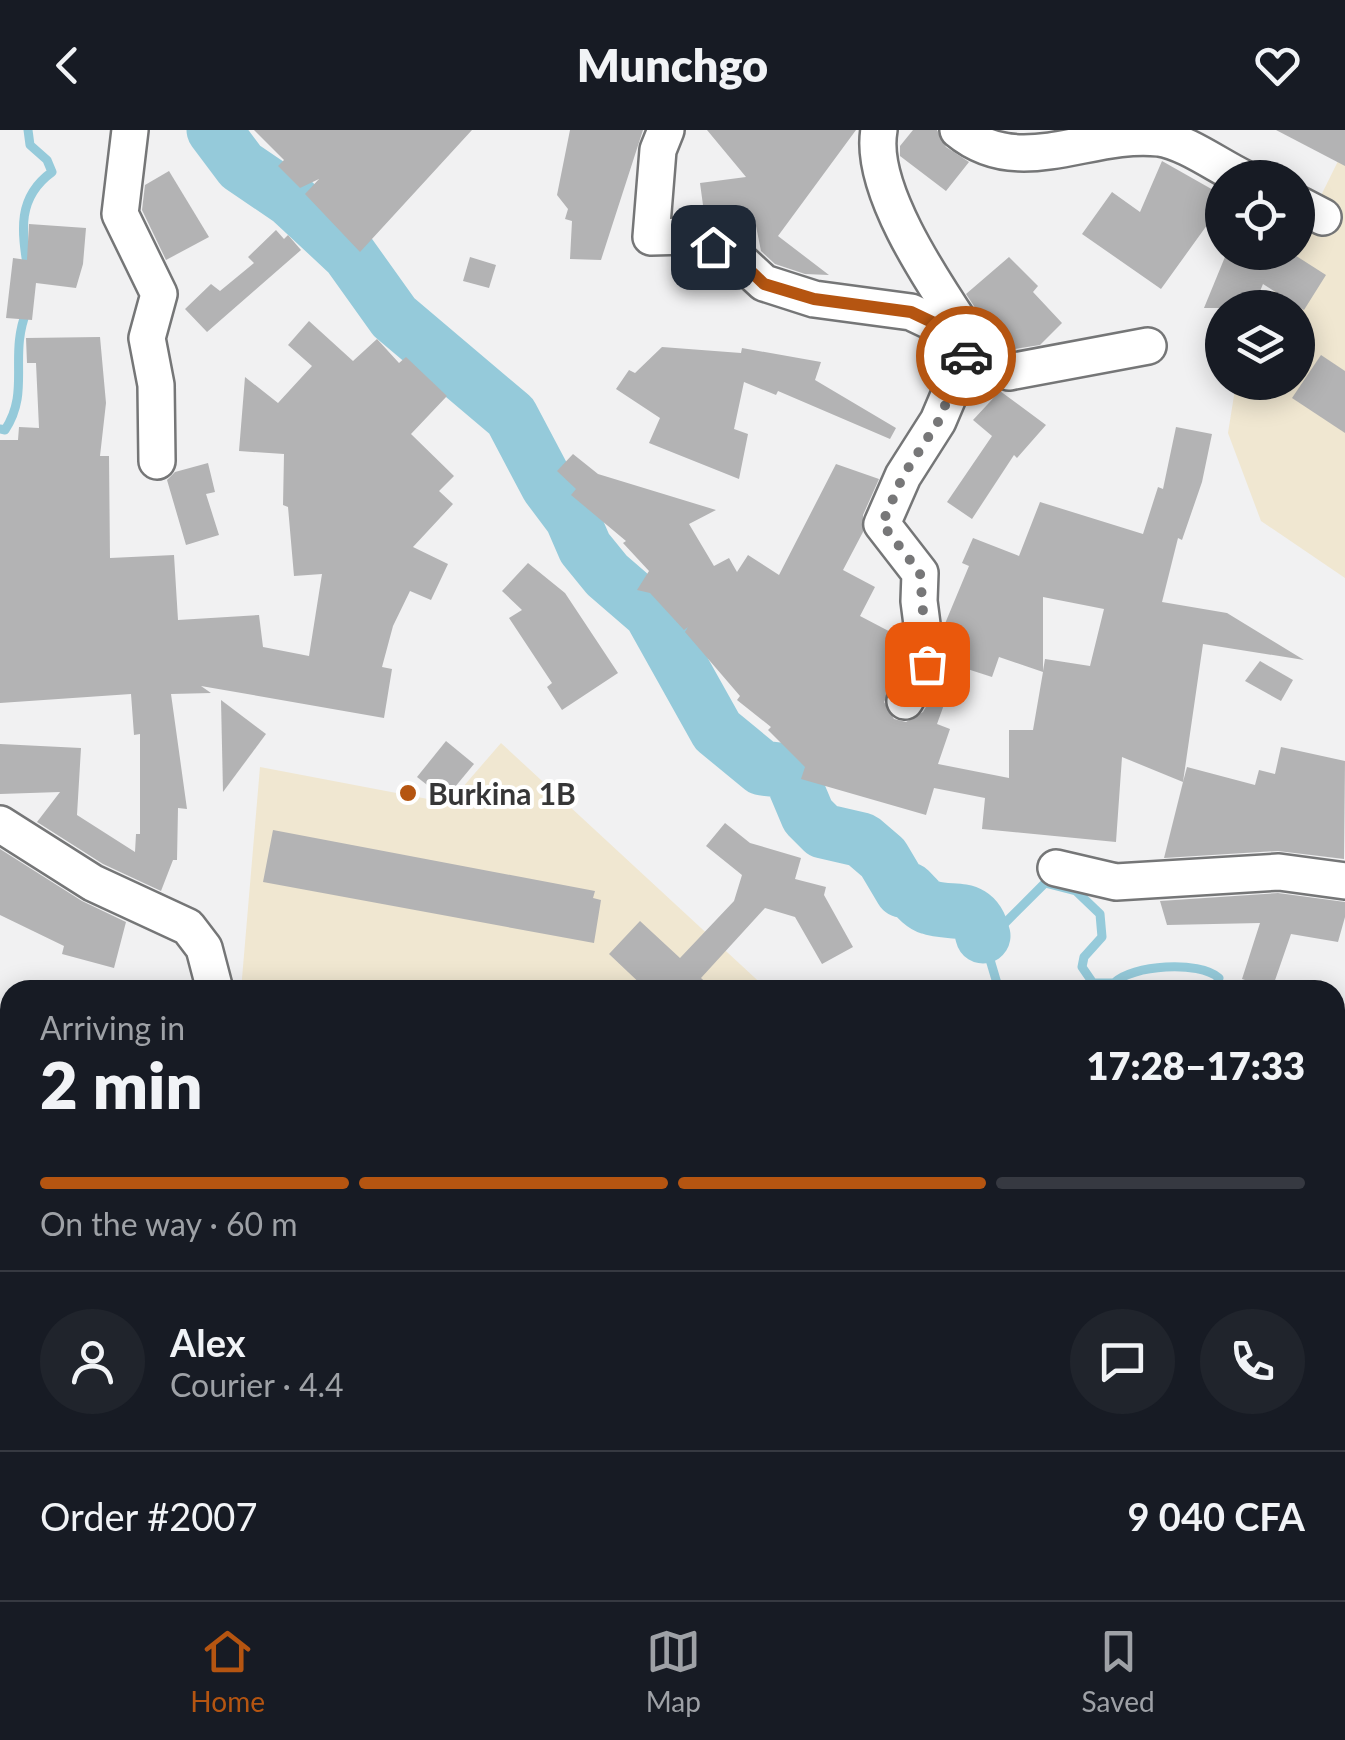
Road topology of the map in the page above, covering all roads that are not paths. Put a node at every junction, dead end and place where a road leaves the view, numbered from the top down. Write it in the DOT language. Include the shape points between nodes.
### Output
graph roads {
  1 [pos="130,130"];
  2 [pos="666,130"];
  3 [pos="879,130"];
  4 [pos="958,130"];
  5 [pos="1206,160"];
  6 [pos="972,341"];
  7 [pos="1148,346"];
  8 [pos="157,461"];
  9 [pos="905,701"];
  10 [pos="0,824"];
  11 [pos="1056,868"];
  12 [pos="1345,881"];
  13 [pos="212,980"];
  1 -- 8 [label="street" via="120,214 159,294 147,338 156,385"];
  2 -- 6 [label="street" via="658,150 651,236 688,236 737,258 764,284 814,299 911,312"];
  3 -- 6 [label="street" via="888,193 923,267"];
  4 -- 5 [label="street" via="980,148 1029,154 1160,138"];
  6 -- 7 [label="street" via="1009,372"];
  6 -- 9 [label="street" via="938,422 882,524 920,573 927,664"];
  10 -- 13 [label="street" via="93,882 188,927 204,948"];
  11 -- 12 [label="street" via="1116,882 1279,872"];
}
